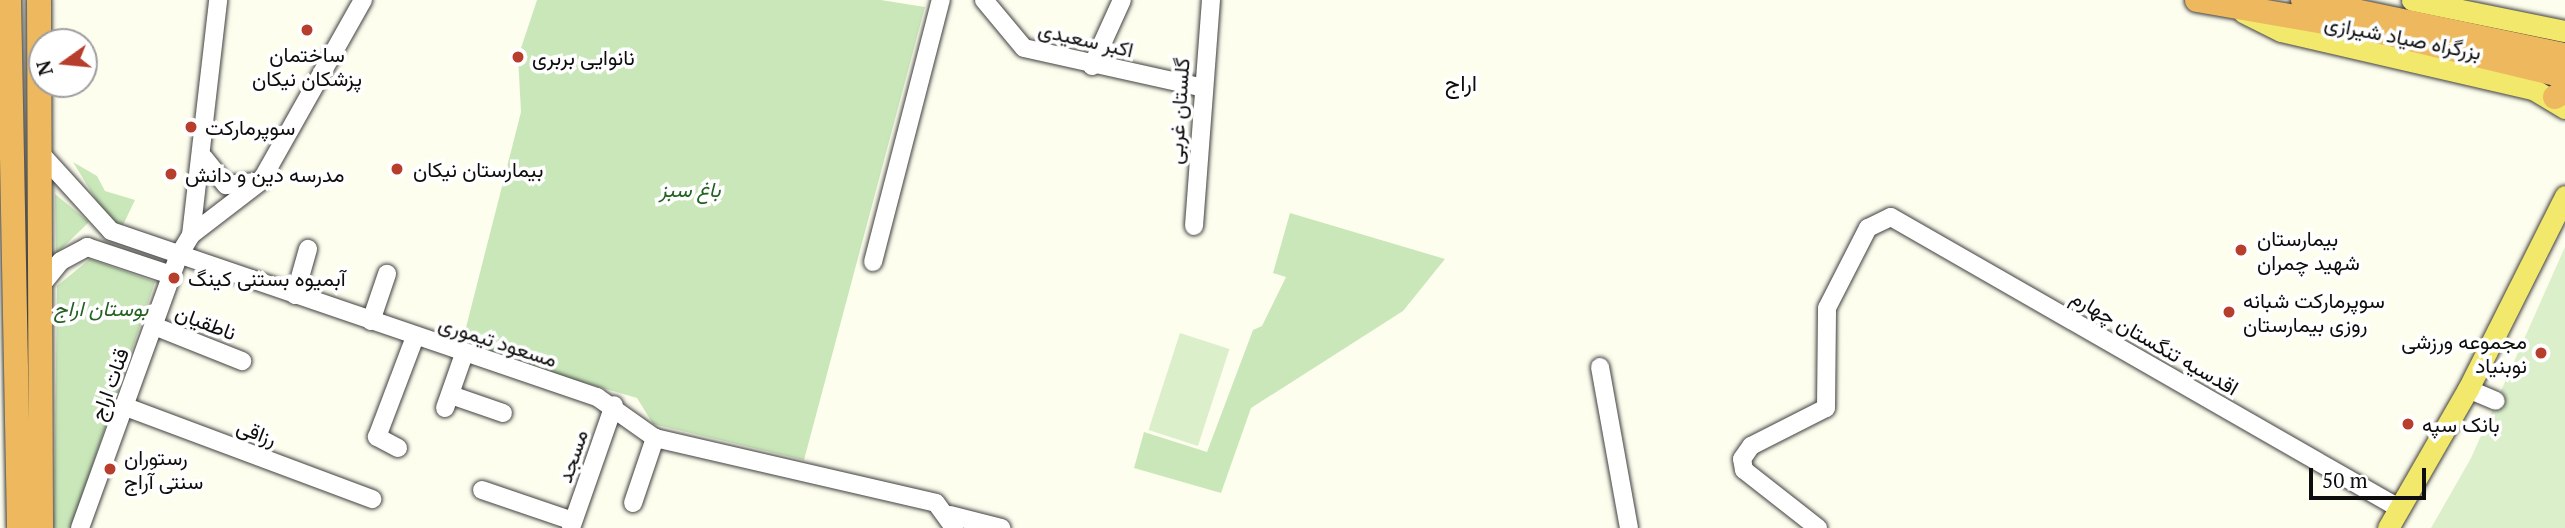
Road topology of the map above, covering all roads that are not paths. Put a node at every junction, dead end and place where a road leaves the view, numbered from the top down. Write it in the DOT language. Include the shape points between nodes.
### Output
graph roads {
  1 [pos="9,0"];
  2 [pos="39,0"];
  3 [pos="218,0"];
  4 [pos="363,0"];
  5 [pos="941,0"];
  6 [pos="984,0"];
  7 [pos="1122,0"];
  8 [pos="1211,0"];
  9 [pos="2197,0"];
  10 [pos="2303,0"];
  11 [pos="2412,0"];
  12 [pos="2225,3"];
  13 [pos="39,28"];
  14 [pos="2565,31"];
  15 [pos="2492,45"];
  16 [pos="2565,55"];
  17 [pos="1092,66"];
  18 [pos="28,80"];
  19 [pos="1200,87"];
  20 [pos="2562,93"];
  21 [pos="41,98"];
  22 [pos="12,109"];
  23 [pos="43,156"];
  24 [pos="204,158"];
  25 [pos="261,181"];
  26 [pos="2565,196"];
  27 [pos="1194,226"];
  28 [pos="191,235"];
  29 [pos="308,249"];
  30 [pos="179,255"];
  31 [pos="873,262"];
  32 [pos="387,274"];
  33 [pos="172,275"];
  34 [pos="43,283"];
  35 [pos="295,295"];
  36 [pos="371,321"];
  37 [pos="154,326"];
  38 [pos="415,337"];
  39 [pos="464,354"];
  40 [pos="242,360"];
  41 [pos="1600,367"];
  42 [pos="2468,389"];
  43 [pos="2496,401"];
  44 [pos="614,405"];
  45 [pos="126,407"];
  46 [pos="503,413"];
  47 [pos="655,438"];
  48 [pos="398,448"];
  49 [pos="482,490"];
  50 [pos="372,499"];
  51 [pos="633,503"];
  52 [pos="2397,507"];
  53 [pos="952,522"];
  54 [pos="572,524"];
  55 [pos="19,528"];
  56 [pos="41,528"];
  57 [pos="80,528"];
  58 [pos="1001,528"];
  59 [pos="1629,528"];
  60 [pos="1818,528"];
  61 [pos="2388,528"];
  1 -- 22 [label="highway"];
  2 -- 13 [label="highway"];
  3 -- 24 [label="street"];
  4 -- 25 [label="street"];
  5 -- 31 [label="street"];
  6 -- 17 [label="street, اکبر سعیدی" via="1024,48"];
  7 -- 17 [label="street"];
  8 -- 19 [label="street, گلستان غربی"];
  9 -- 12 [label="highway, بزرگراه صیاد شیرازی"];
  10 -- 15 [label="highway, بزرگراه صیاد شیرازی"];
  11 -- 14 [label="main road"];
  12 -- 15 [label="highway, بزرگراه صیاد شیرازی"];
  12 -- 20 [label="main road" via="2281,31"];
  15 -- 16 [label="highway, بزرگراه صیاد شیرازی"];
  15 -- 20 [label="highway, بزرگراه صیاد شیرازی"];
  17 -- 19 [label="street, اکبر سعیدی"];
  18 -- 22 [label="highway"];
  19 -- 27 [label="street, گلستان غربی"];
  21 -- 23 [label="highway"];
  22 -- 23 [label="highway"];
  22 -- 55 [label="highway"];
  23 -- 30 [label="street, مسعود تیموری" via="111,231"];
  23 -- 34 [label="highway"];
  24 -- 25 [label="street" via="226,185"];
  24 -- 28 [label="street"];
  25 -- 28 [label="street"];
  26 -- 42 [label="main road"];
  28 -- 30 [label="street, قنات اراج"];
  29 -- 35 [label="street"];
  30 -- 33 [label="street, قنات اراج"];
  30 -- 35 [label="street, مسعود تیموری"];
  32 -- 36 [label="street"];
  33 -- 34 [label="street" via="87,247 61,261"];
  33 -- 37 [label="street, قنات اراج"];
  34 -- 56 [label="highway"];
  35 -- 36 [label="street, مسعود تیموری"];
  36 -- 38 [label="street, مسعود تیموری"];
  37 -- 40 [label="street, ناطقیان"];
  37 -- 45 [label="street, قنات اراج"];
  38 -- 39 [label="street, مسعود تیموری"];
  38 -- 48 [label="street" via="377,437"];
  39 -- 44 [label="street, مسعود تیموری"];
  39 -- 46 [label="street" via="448,401"];
  41 -- 59 [label="street"];
  42 -- 43 [label="street"];
  42 -- 52 [label="main road"];
  44 -- 47 [label="street, مسعود تیموری"];
  44 -- 54 [label="street, مسجد"];
  45 -- 50 [label="street, رزاقی"];
  45 -- 57 [label="street, قنات اراج"];
  47 -- 51 [label="street"];
  47 -- 53 [label="street, مسعود تیموری" via="919,497"];
  49 -- 54 [label="street, مسجد"];
  52 -- 60 [label="street, اقدسیه تنگستان چهارم" via="1891,216 1868,228 1827,308 1826,408 1751,446 1742,459 1744,470"];
  52 -- 61 [label="main road"];
  53 -- 58 [label="street, مسعود تیموری"];
}
